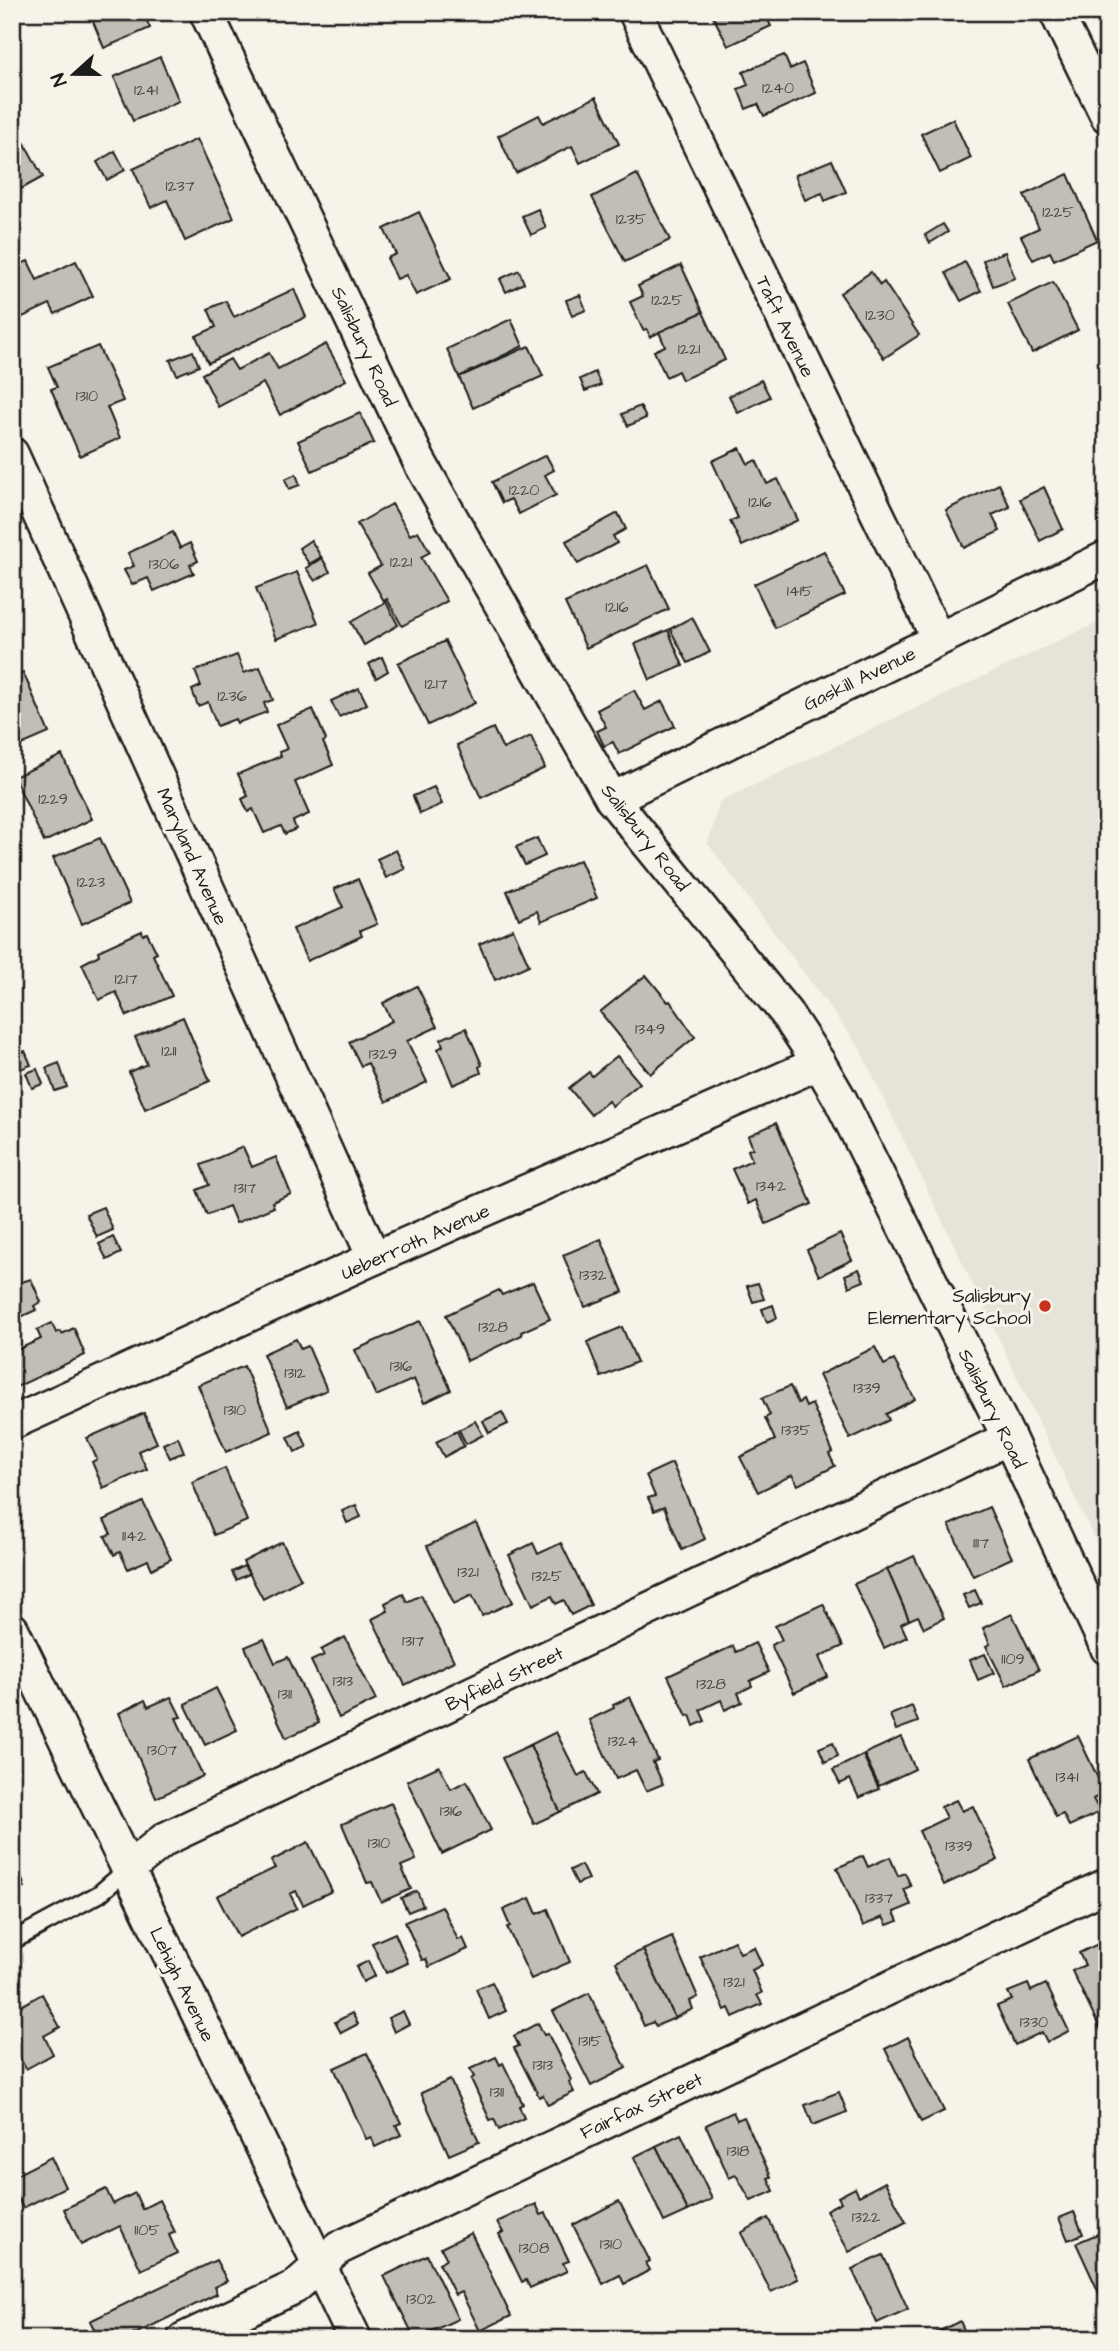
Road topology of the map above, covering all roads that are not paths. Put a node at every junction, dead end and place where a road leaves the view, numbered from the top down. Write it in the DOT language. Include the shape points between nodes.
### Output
graph roads {
  1 [pos="206,12"];
  2 [pos="635,12"];
  3 [pos="1056,12"];
  4 [pos="1107,116"];
  5 [pos="12,454"];
  6 [pos="1107,557"];
  7 [pos="938,639"];
  8 [pos="612,799"];
  9 [pos="820,1063"];
  10 [pos="374,1258"];
  11 [pos="12,1423"];
  12 [pos="1009,1437"];
  13 [pos="12,1629"];
  14 [pos="1107,1648"];
  15 [pos="128,1869"];
  16 [pos="1107,1885"];
  17 [pos="12,1941"];
  18 [pos="319,2267"];
  19 [pos="184,2339"];
  20 [pos="355,2339"];
  1 -- 8 [label="street, Salisbury Road" via="419,461"];
  2 -- 7 [label="street, Taft Avenue"];
  3 -- 4 [label="street"];
  5 -- 10 [label="street, Maryland Avenue"];
  6 -- 7 [label="street, Gaskill Avenue"];
  7 -- 8 [label="street, Gaskill Avenue"];
  8 -- 9 [label="street, Salisbury Road" via="786,1013"];
  9 -- 10 [label="street, Ueberroth Avenue"];
  9 -- 12 [label="street, Salisbury Road"];
  10 -- 11 [label="street, Ueberroth Avenue"];
  12 -- 14 [label="street, Salisbury Road"];
  12 -- 15 [label="street, Byfield Street" via="166,1839"];
  13 -- 15 [label="street, Lehigh Avenue"];
  15 -- 17 [label="lane, Byfield Street" via="99,1894"];
  15 -- 18 [label="street, Lehigh Avenue"];
  16 -- 18 [label="street, Fairfax Street" via="338,2248"];
  18 -- 19 [label="street, Fairfax Street" via="295,2287"];
  18 -- 20 [label="street, Lehigh Avenue"];
}
